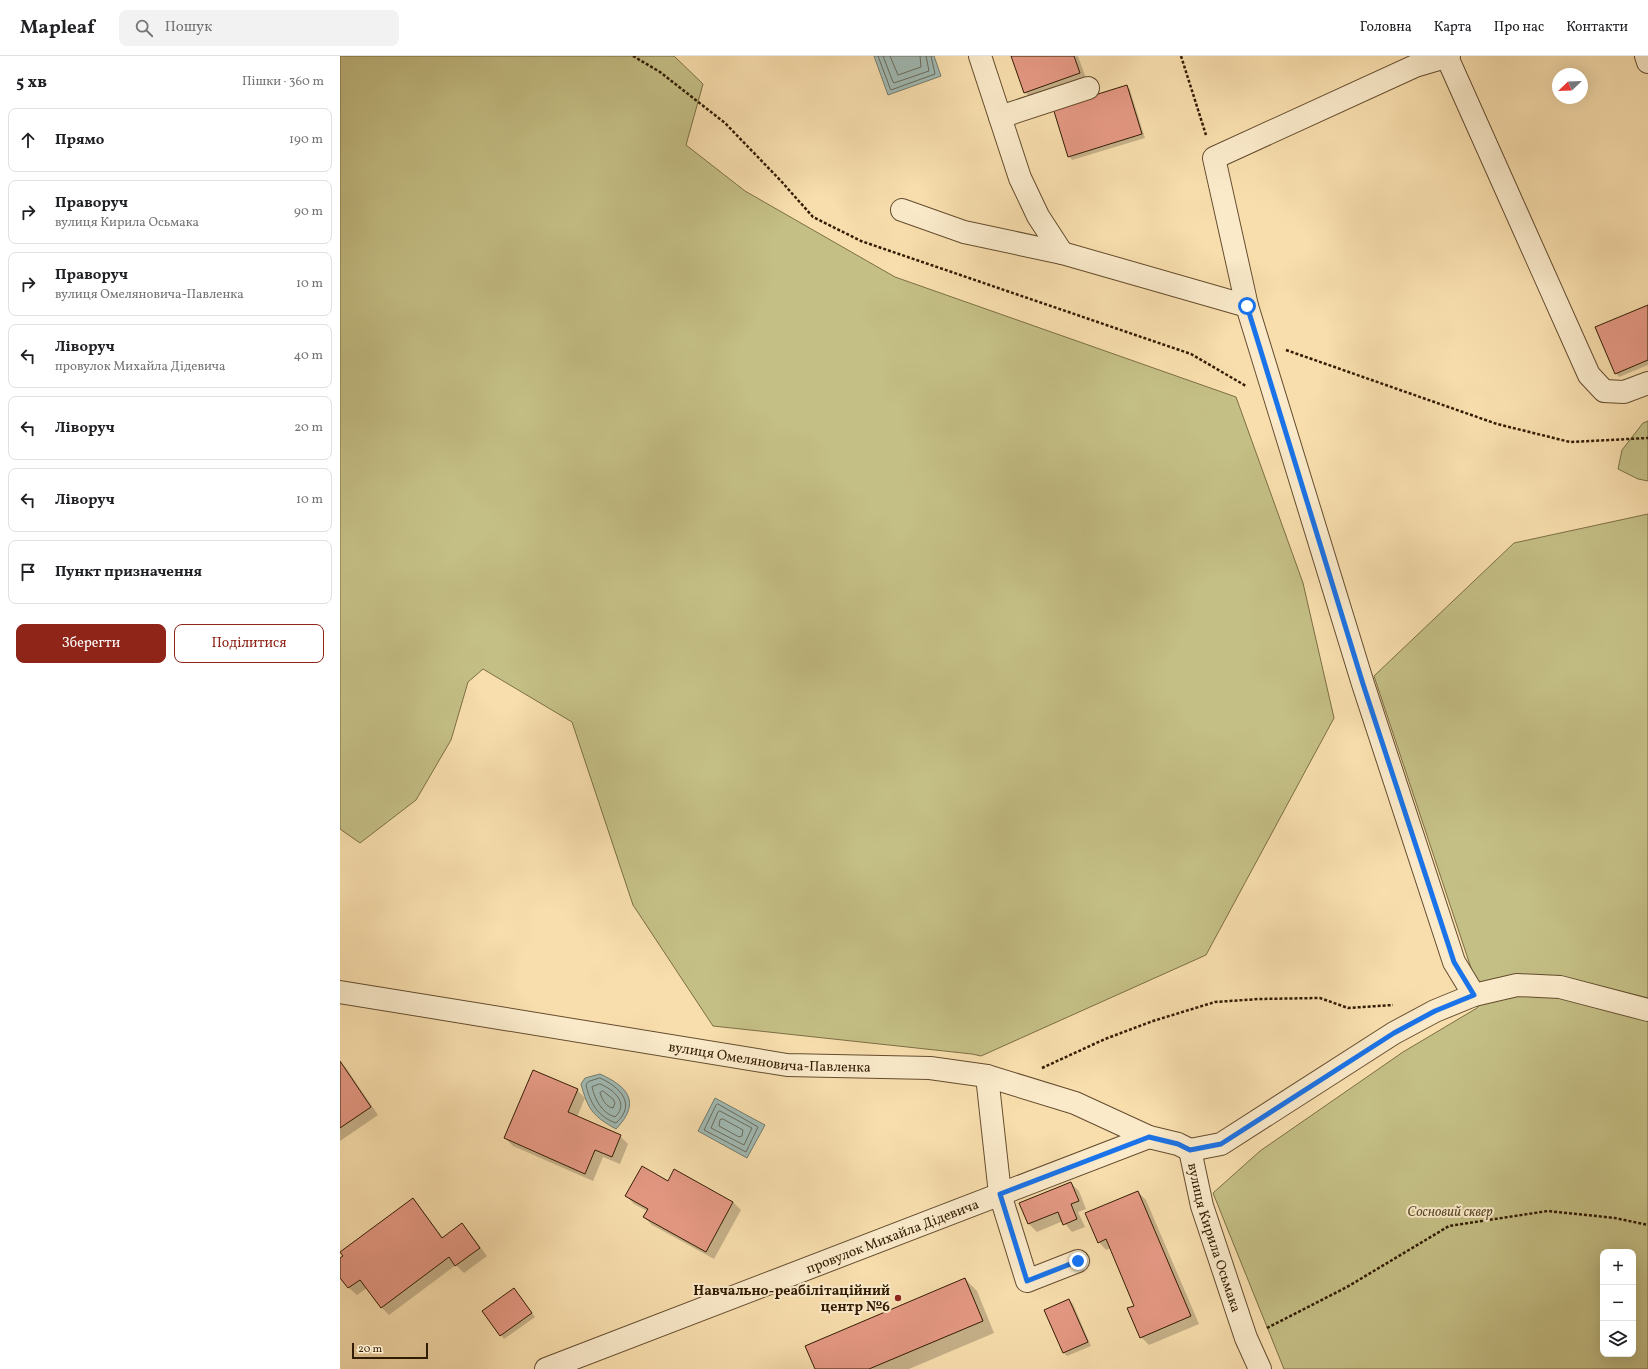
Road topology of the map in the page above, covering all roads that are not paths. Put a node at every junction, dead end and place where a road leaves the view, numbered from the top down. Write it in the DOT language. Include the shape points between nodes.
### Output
graph roads {
  1 [pos="980,56"];
  2 [pos="1646,56"];
  3 [pos="1448,57"];
  4 [pos="1648,62"];
  5 [pos="1088,88"];
  6 [pos="1000,117"];
  7 [pos="902,210"];
  8 [pos="1062,253"];
  9 [pos="1247,306"];
  10 [pos="1648,383"];
  11 [pos="340,992"];
  12 [pos="1474,995"];
  13 [pos="1648,1010"];
  14 [pos="987,1076"];
  15 [pos="1149,1137"];
  16 [pos="1190,1150"];
  17 [pos="1000,1194"];
  18 [pos="1078,1261"];
  19 [pos="546,1369"];
  20 [pos="1260,1369"];
  1 -- 6 [label="street"];
  2 -- 4 [label="street"];
  3 -- 9 [label="street" via="1414,66 1214,158"];
  3 -- 10 [label="street" via="1589,375 1604,391 1624,392"];
  5 -- 6 [label="street"];
  6 -- 8 [label="street" via="1020,178 1038,216"];
  7 -- 8 [label="street" via="964,232"];
  8 -- 9 [label="street"];
  9 -- 12 [label="street" via="1363,684 1454,962"];
  11 -- 14 [label="street, вулиця Омеляновича-Павленка" via="787,1065 930,1068"];
  12 -- 13 [label="street, вулиця Кирила Осьмака" via="1517,985 1560,987"];
  12 -- 16 [label="street, вулиця Кирила Осьмака" via="1435,1011 1394,1033 1221,1144"];
  14 -- 15 [label="street, вулиця Омеляновича-Павленка" via="1075,1103"];
  14 -- 17 [label="street"];
  15 -- 16 [label="street, вулиця Омеляновича-Павленка" via="1178,1144"];
  15 -- 17 [label="street, провулок Михайла Дідевича"];
  16 -- 20 [label="street, вулиця Кирила Осьмака" via="1202,1206 1246,1338"];
  17 -- 18 [label="street" via="1027,1281"];
  17 -- 19 [label="street, провулок Михайла Дідевича"];
}
